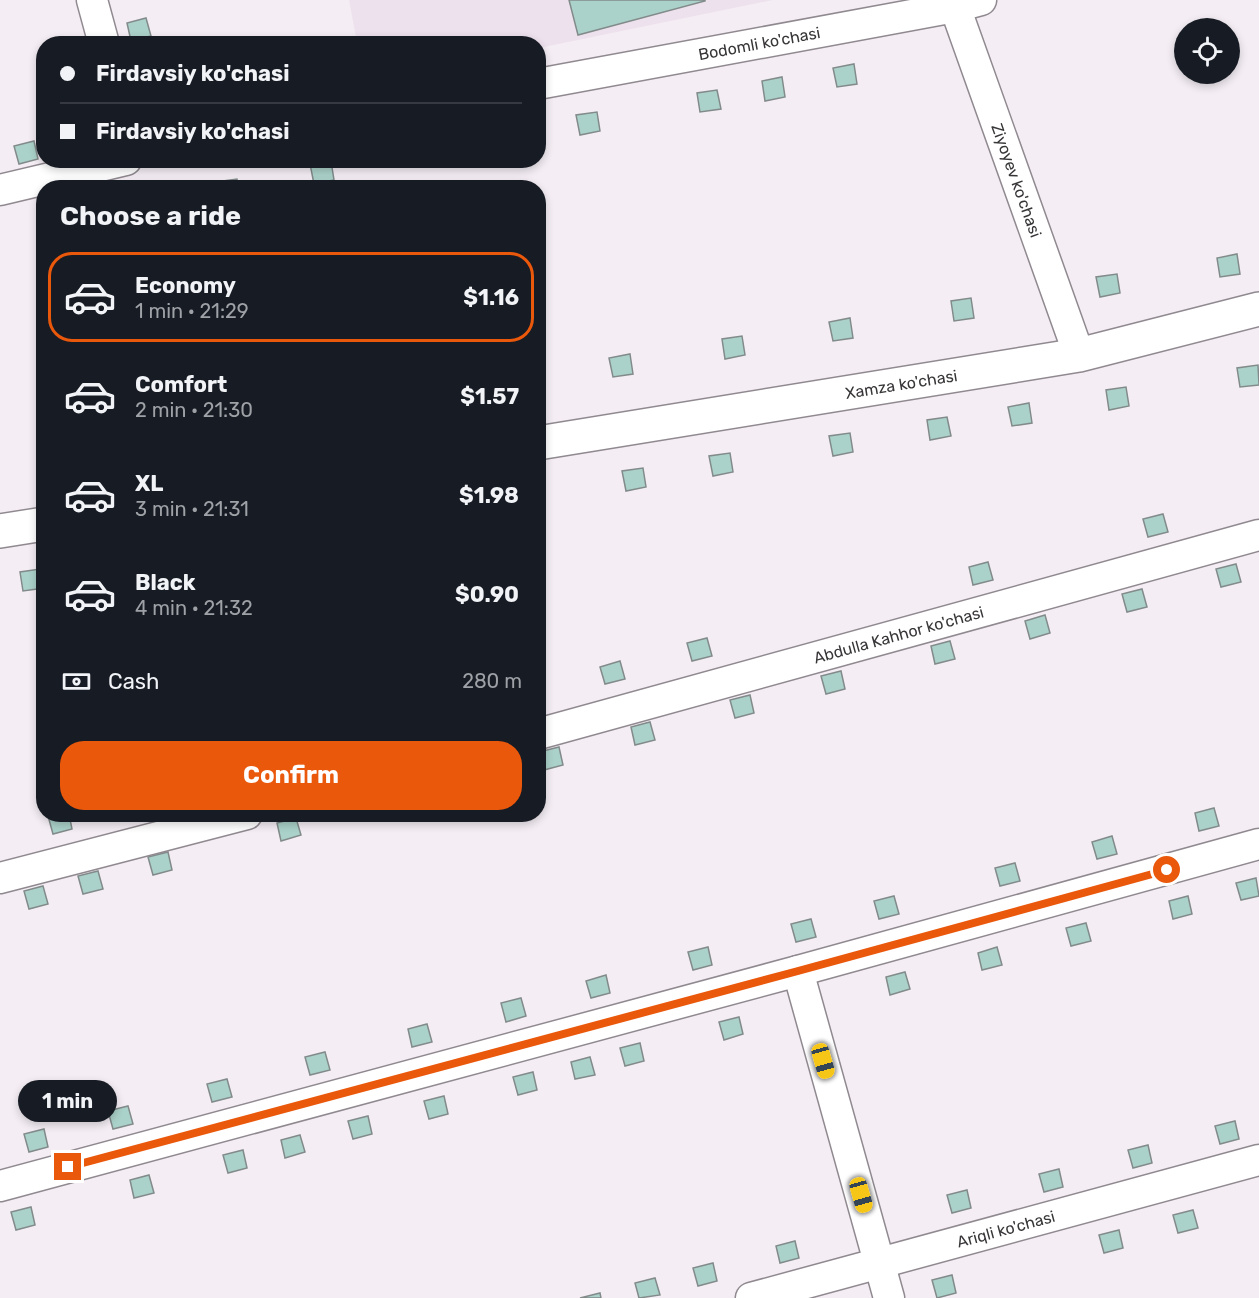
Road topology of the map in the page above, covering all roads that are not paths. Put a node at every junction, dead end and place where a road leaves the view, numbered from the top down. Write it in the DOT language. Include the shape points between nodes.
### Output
graph roads {
  1 [pos="92,0"];
  2 [pos="968,4"];
  3 [pos="102,36"];
  4 [pos="546,83"];
  5 [pos="92,168"];
  6 [pos="42,180"];
  7 [pos="36,181"];
  8 [pos="0,190"];
  9 [pos="1259,309"];
  10 [pos="1079,355"];
  11 [pos="546,442"];
  12 [pos="36,525"];
  13 [pos="0,531"];
  14 [pos="1259,535"];
  15 [pos="546,732"];
  16 [pos="216,822"];
  17 [pos="1259,844"];
  18 [pos="0,878"];
  19 [pos="798,971"];
  20 [pos="1259,1160"];
  21 [pos="0,1186"];
  22 [pos="880,1263"];
  23 [pos="751,1298"];
  24 [pos="889,1298"];
  1 -- 3 [label="street"];
  2 -- 4 [label="street, Bodomli ko'chasi"];
  2 -- 10 [label="street, Ziyoyev ko'chasi"];
  5 -- 6 [label="street"];
  7 -- 8 [label="street"];
  9 -- 10 [label="main road, Xamza ko'chasi"];
  10 -- 11 [label="main road, Xamza ko'chasi"];
  12 -- 13 [label="main road"];
  14 -- 15 [label="street, Abdulla Kahhor ko'chasi"];
  16 -- 18 [label="street"];
  17 -- 19 [label="street"];
  19 -- 21 [label="street"];
  19 -- 22 [label="street"];
  20 -- 22 [label="street, Ariqli ko'chasi"];
  22 -- 23 [label="street, Ariqli ko'chasi"];
  22 -- 24 [label="street"];
}
